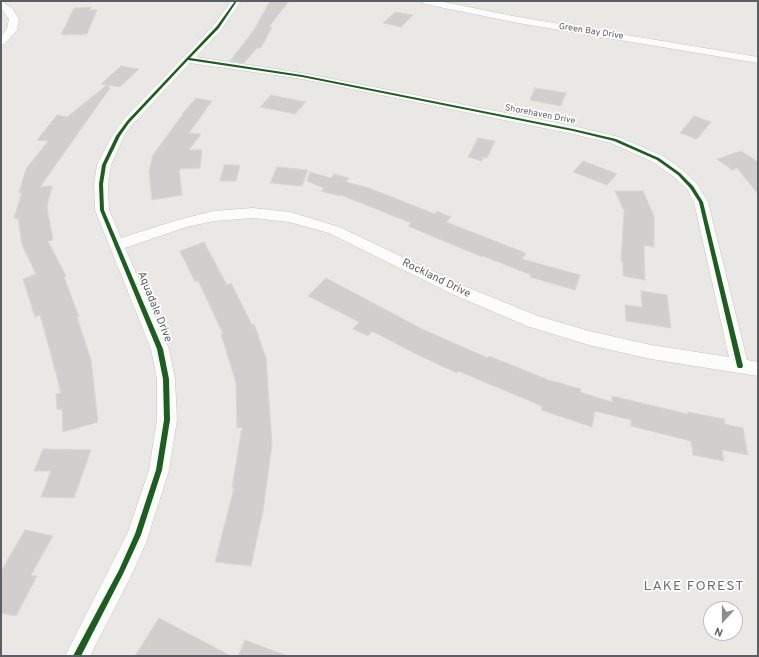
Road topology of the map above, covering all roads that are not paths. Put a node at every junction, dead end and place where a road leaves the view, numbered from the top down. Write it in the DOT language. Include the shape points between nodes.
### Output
graph roads {
  1 [pos="236,1"];
  2 [pos="425,1"];
  3 [pos="1,4"];
  4 [pos="1,42"];
  5 [pos="188,59"];
  6 [pos="758,60"];
  7 [pos="118,245"];
  8 [pos="740,366"];
  9 [pos="758,369"];
  10 [pos="77,656"];
  1 -- 5 [label="street, Aquadale Drive" via="218,27"];
  2 -- 6 [label="street, Green Bay Drive" via="518,20"];
  3 -- 4 [label="street" via="9,10 14,19 12,30"];
  5 -- 7 [label="street, Aquadale Drive" via="128,122 108,154 101,178 102,210"];
  5 -- 8 [label="street, Shorehaven Drive" via="302,76 573,130 615,140 658,159 679,174 692,187 701,202"];
  7 -- 8 [label="street, Rockland Drive" via="183,223 214,216 254,213 290,217 334,230 458,290 533,321 589,338 651,352"];
  7 -- 10 [label="street, Aquadale Drive" via="160,349 166,379 167,420 159,470 138,535"];
  8 -- 9 [label="street, Rockland Drive"];
}
